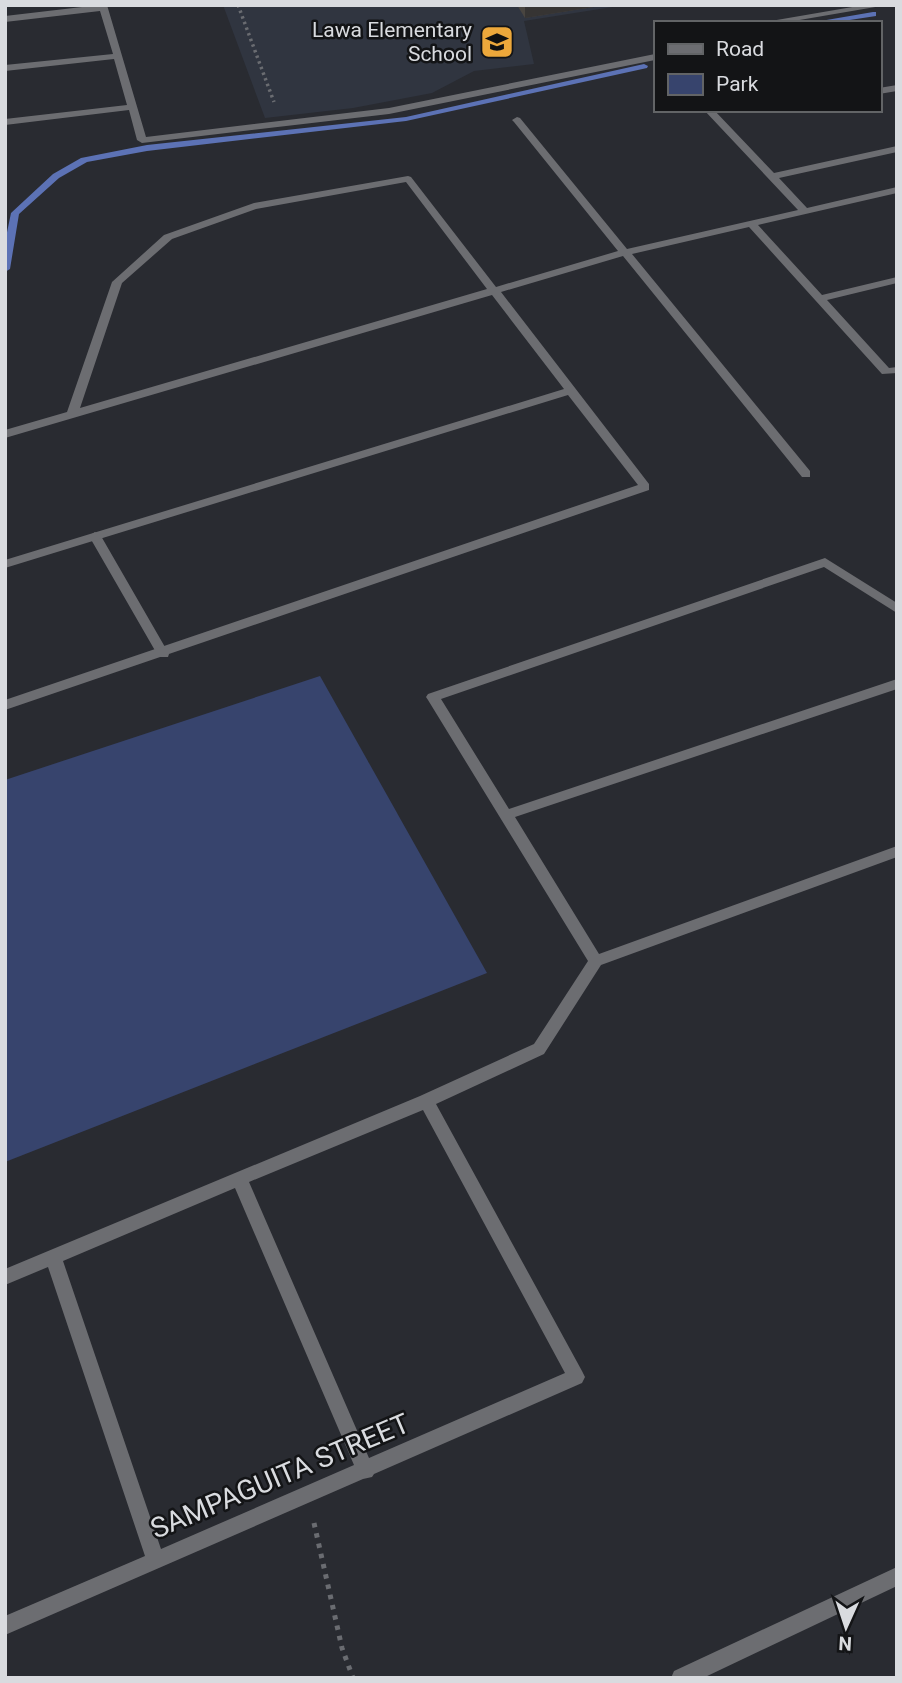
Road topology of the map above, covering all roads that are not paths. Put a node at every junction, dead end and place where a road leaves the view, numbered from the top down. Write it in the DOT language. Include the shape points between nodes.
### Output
graph roads {
  1 [pos="883,5"];
  2 [pos="103,6"];
  3 [pos="5,19"];
  4 [pos="776,21"];
  5 [pos="118,56"];
  6 [pos="654,57"];
  7 [pos="5,68"];
  8 [pos="132,107"];
  9 [pos="711,112"];
  10 [pos="517,120"];
  11 [pos="5,122"];
  12 [pos="897,149"];
  13 [pos="772,176"];
  14 [pos="897,190"];
  15 [pos="805,211"];
  16 [pos="751,223"];
  17 [pos="626,252"];
  18 [pos="897,280"];
  19 [pos="495,292"];
  20 [pos="818,299"];
  21 [pos="897,370"];
  22 [pos="570,391"];
  23 [pos="72,415"];
  24 [pos="5,434"];
  25 [pos="806,474"];
  26 [pos="95,536"];
  27 [pos="5,564"];
  28 [pos="897,609"];
  29 [pos="163,653"];
  30 [pos="897,684"];
  31 [pos="5,705"];
  32 [pos="506,815"];
  33 [pos="897,851"];
  34 [pos="596,961"];
  35 [pos="426,1101"];
  36 [pos="239,1178"];
  37 [pos="53,1257"];
  38 [pos="5,1277"];
  39 [pos="366,1471"];
  40 [pos="156,1560"];
  41 [pos="897,1576"];
  42 [pos="5,1626"];
  43 [pos="681,1678"];
  1 -- 4 [label="street"];
  2 -- 3 [label="street"];
  2 -- 5 [label="street"];
  5 -- 7 [label="street"];
  5 -- 8 [label="street"];
  6 -- 8 [label="street" via="389,111 142,141"];
  8 -- 11 [label="street"];
  9 -- 13 [label="street"];
  10 -- 17 [label="street"];
  12 -- 13 [label="street"];
  13 -- 15 [label="street"];
  14 -- 15 [label="street"];
  15 -- 16 [label="street"];
  16 -- 17 [label="street"];
  16 -- 20 [label="street"];
  17 -- 19 [label="street"];
  17 -- 25 [label="street"];
  18 -- 20 [label="street"];
  19 -- 22 [label="street"];
  19 -- 23 [label="street"];
  19 -- 23 [label="street" via="408,179 254,206 168,237 117,282"];
  20 -- 21 [label="street" via="886,372"];
  22 -- 26 [label="street"];
  22 -- 29 [label="street" via="645,488"];
  23 -- 24 [label="street"];
  26 -- 27 [label="street"];
  26 -- 29 [label="street"];
  28 -- 32 [label="street" via="825,562 433,697"];
  29 -- 31 [label="street"];
  30 -- 32 [label="street"];
  32 -- 34 [label="street"];
  33 -- 34 [label="street"];
  34 -- 35 [label="street" via="539,1049"];
  35 -- 36 [label="street"];
  35 -- 39 [label="street, SAMPAGUITA STREET" via="576,1377"];
  36 -- 37 [label="street"];
  36 -- 39 [label="street"];
  37 -- 38 [label="street"];
  37 -- 40 [label="street"];
  39 -- 40 [label="street, SAMPAGUITA STREET"];
  40 -- 42 [label="street, SAMPAGUITA STREET"];
  41 -- 43 [label="street"];
}
